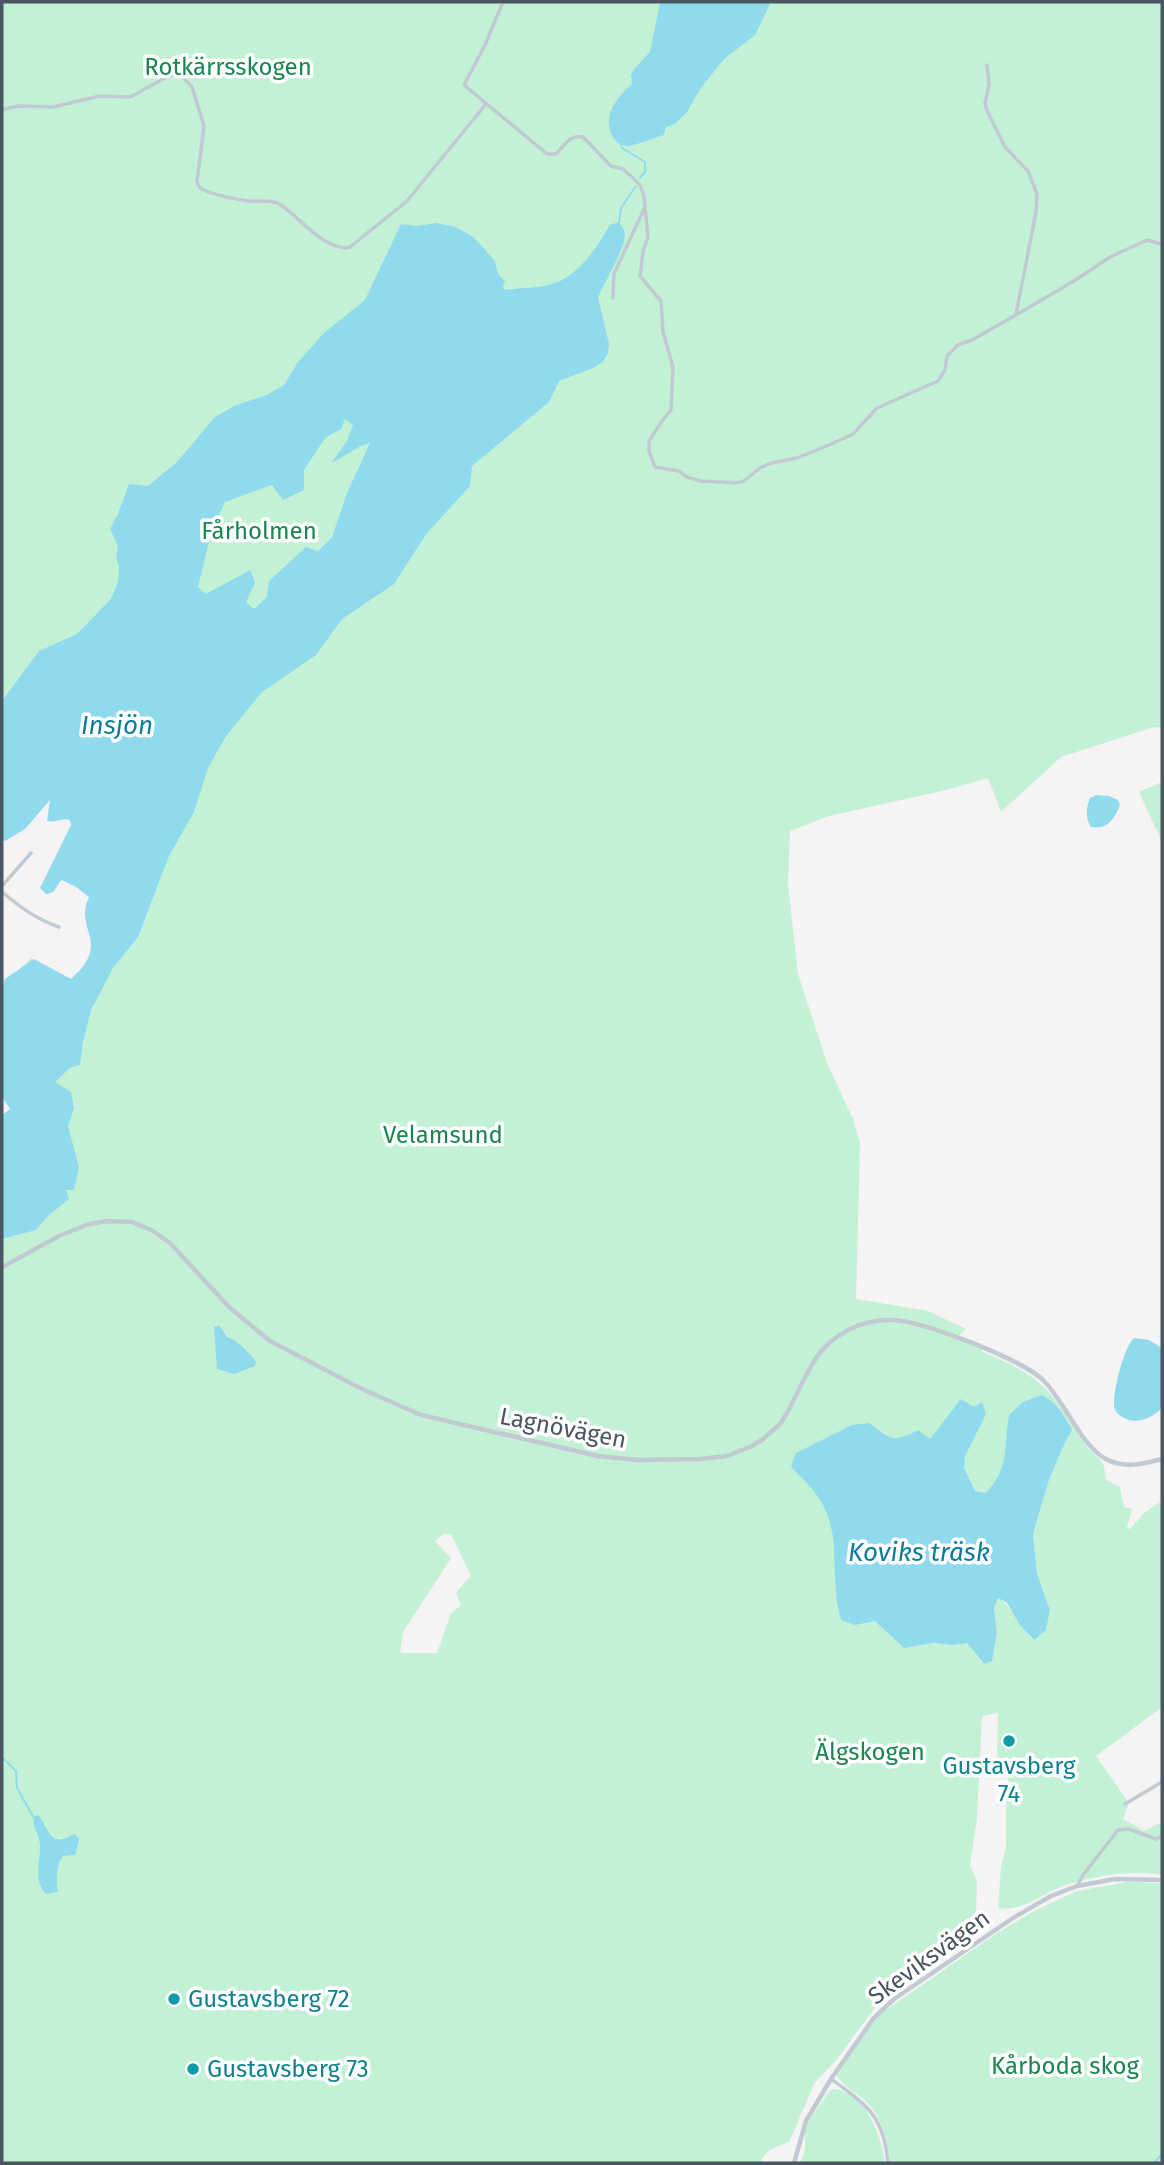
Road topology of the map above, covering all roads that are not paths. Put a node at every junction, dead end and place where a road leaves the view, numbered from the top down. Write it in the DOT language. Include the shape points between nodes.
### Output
graph roads {
  1 [pos="503,2"];
  2 [pos="987,65"];
  3 [pos="486,104"];
  4 [pos="2,110"];
  5 [pos="645,206"];
  6 [pos="1162,244"];
  7 [pos="613,298"];
  8 [pos="1016,314"];
  9 [pos="31,853"];
  10 [pos="2,886"];
  11 [pos="2,892"];
  12 [pos="59,927"];
  13 [pos="2,1267"];
  14 [pos="1162,1459"];
  15 [pos="1162,1782"];
  16 [pos="1125,1804"];
  17 [pos="1162,1836"];
  18 [pos="1162,1880"];
  19 [pos="1077,1886"];
  20 [pos="831,2079"];
  21 [pos="794,2163"];
  22 [pos="888,2163"];
  1 -- 3 [label="street" via="464,85"];
  2 -- 8 [label="street" via="988,114 1005,147 1028,171 1037,194"];
  3 -- 4 [label="street" via="407,201 344,248 319,236 274,201 250,201 200,188 204,126 192,87 181,75 167,77 131,97 100,96 53,107"];
  3 -- 5 [label="street" via="547,154 556,154 570,138 583,137 611,166 623,169 640,185"];
  5 -- 7 [label="street" via="614,274"];
  5 -- 8 [label="street" via="648,237 640,276 661,301 663,332 673,367 671,410 649,441 649,451 655,467 701,481 744,481 771,463 797,458 853,434 877,408 937,380 952,349"];
  6 -- 8 [label="street" via="1147,240 1110,257"];
  9 -- 10 [label="street"];
  11 -- 12 [label="street" via="26,912"];
  13 -- 14 [label="street, Lagnövägen" via="89,1224 122,1220 142,1225 170,1243 259,1333 362,1389 421,1415 612,1458 700,1459 750,1447 780,1424 814,1361 832,1341 861,1324 901,1320 968,1342 1034,1372 1105,1459 1130,1465"];
  15 -- 16 [label="street"];
  17 -- 19 [label="street" via="1156,1839 1129,1829 1118,1830"];
  18 -- 19 [label="street, Skeviksvägen" via="1126,1878"];
  19 -- 20 [label="street, Skeviksvägen" via="1034,1905 894,1999 873,2019"];
  20 -- 21 [label="street, Skeviksvägen" via="806,2121"];
  20 -- 22 [label="street" via="863,2102 877,2120"];
}
